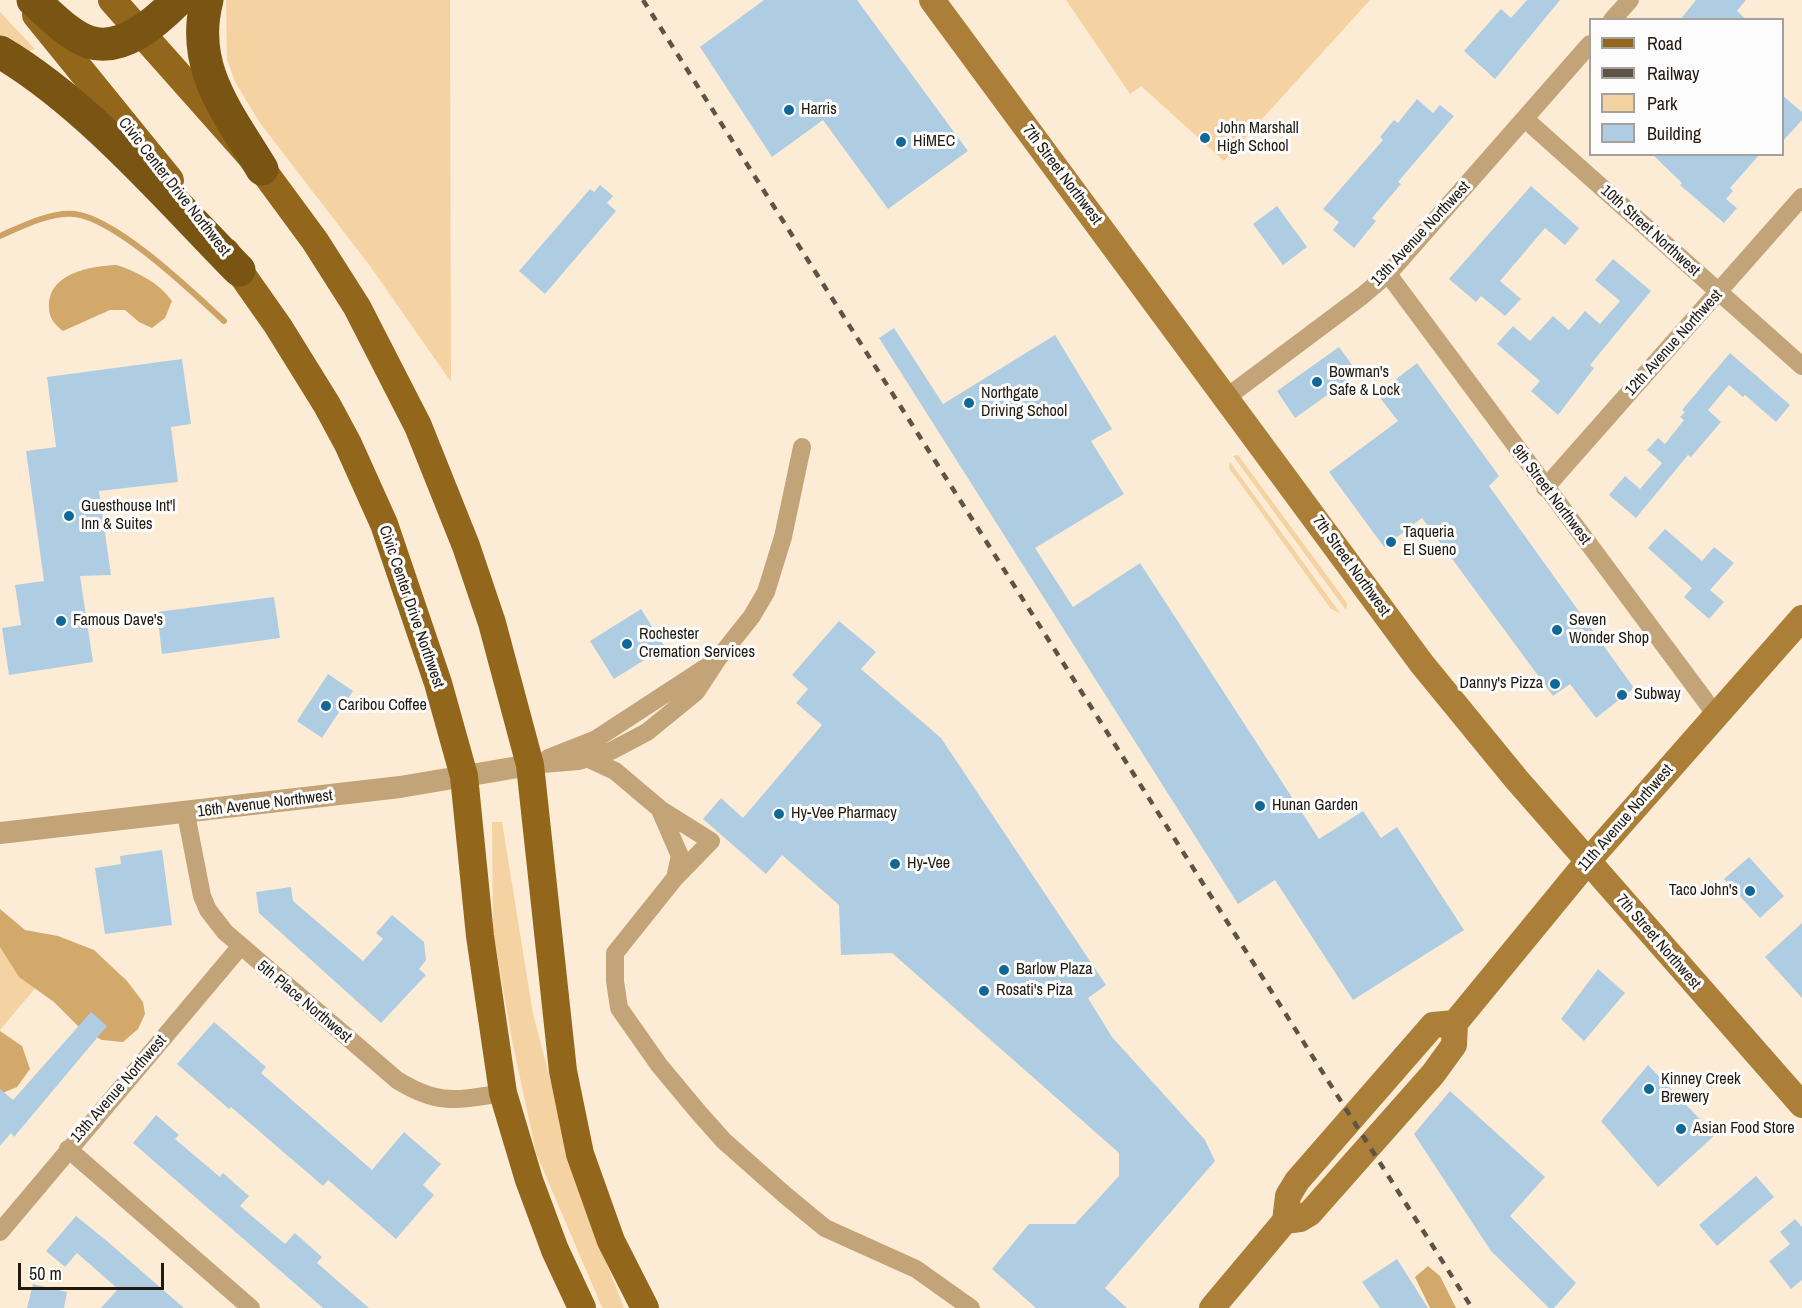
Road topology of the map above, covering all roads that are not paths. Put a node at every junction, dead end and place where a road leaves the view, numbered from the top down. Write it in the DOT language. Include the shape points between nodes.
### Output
graph roads {
  1 [pos="24,0"];
  2 [pos="33,0"];
  3 [pos="112,0"];
  4 [pos="178,0"];
  5 [pos="207,0"];
  6 [pos="932,0"];
  7 [pos="1630,0"];
  8 [pos="1614,18"];
  9 [pos="140,32"];
  10 [pos="1589,45"];
  11 [pos="0,52"];
  12 [pos="1525,119"];
  13 [pos="262,170"];
  14 [pos="1802,197"];
  15 [pos="240,270"];
  16 [pos="1388,274"];
  17 [pos="1719,292"];
  18 [pos="1802,366"];
  19 [pos="1227,397"];
  20 [pos="802,447"];
  21 [pos="1545,488"];
  22 [pos="1802,618"];
  23 [pos="717,660"];
  24 [pos="1716,715"];
  25 [pos="589,759"];
  26 [pos="530,765"];
  27 [pos="464,776"];
  28 [pos="660,809"];
  29 [pos="186,814"];
  30 [pos="0,833"];
  31 [pos="1588,861"];
  32 [pos="675,878"];
  33 [pos="240,947"];
  34 [pos="503,1093"];
  35 [pos="1802,1105"];
  36 [pos="68,1149"];
  37 [pos="0,1232"];
  38 [pos="251,1308"];
  39 [pos="582,1308"];
  40 [pos="645,1308"];
  41 [pos="971,1308"];
  42 [pos="1212,1308"];
  1 -- 15 [label="main road, Civic Center Drive Northwest"];
  2 -- 9 [label="highway" via="90,42 116,41"];
  3 -- 9 [label="main road"];
  4 -- 9 [label="highway"];
  5 -- 13 [label="highway" via="201,45 210,81"];
  6 -- 19 [label="main road, 7th Street Northwest"];
  7 -- 8 [label="street"];
  9 -- 13 [label="main road"];
  10 -- 12 [label="street, 13th Avenue Northwest"];
  11 -- 15 [label="highway" via="85,116"];
  12 -- 16 [label="street, 13th Avenue Northwest"];
  12 -- 17 [label="street, 10th Street Northwest"];
  13 -- 26 [label="main road" via="357,308 418,426 470,556"];
  14 -- 17 [label="street, 12th Avenue Northwest"];
  15 -- 27 [label="main road, Civic Center Drive Northwest" via="304,366 357,464 384,524 438,683"];
  16 -- 19 [label="street, 13th Avenue Northwest"];
  16 -- 21 [label="street, 9th Street Northwest"];
  17 -- 18 [label="street, 10th Street Northwest"];
  17 -- 21 [label="street, 12th Avenue Northwest"];
  19 -- 31 [label="main road, 7th Street Northwest" via="1422,664"];
  20 -- 23 [label="street, 16th Avenue Northwest" via="783,537 766,592"];
  21 -- 24 [label="street, 9th Street Northwest"];
  22 -- 24 [label="main road, 11th Avenue Northwest"];
  23 -- 25 [label="street, 16th Avenue Northwest" via="696,692 647,732"];
  23 -- 26 [label="street, 16th Avenue Northwest" via="596,739"];
  24 -- 31 [label="main road, 11th Avenue Northwest"];
  25 -- 26 [label="street, 16th Avenue Northwest"];
  25 -- 28 [label="street" via="630,782"];
  26 -- 27 [label="street, 16th Avenue Northwest"];
  26 -- 40 [label="main road" via="563,1071 580,1154 611,1241"];
  27 -- 29 [label="street, 16th Avenue Northwest"];
  27 -- 34 [label="main road, Civic Center Drive Northwest" via="480,936"];
  28 -- 32 [label="street" via="680,856"];
  28 -- 32 [label="street" via="711,842"];
  29 -- 30 [label="street, 16th Avenue Northwest"];
  29 -- 33 [label="street, 5th Place Northwest" via="202,896 208,910"];
  31 -- 35 [label="main road, 7th Street Northwest"];
  31 -- 42 [label="main road, 11th Avenue Northwest" via="1455,1023 1433,1025 1297,1181 1288,1196 1285,1221"];
  32 -- 41 [label="street" via="615,953 619,1008 696,1110 724,1141 785,1195 825,1228 908,1265"];
  33 -- 34 [label="street, 5th Place Northwest" via="417,1093 446,1100"];
  33 -- 36 [label="street, 13th Avenue Northwest"];
  34 -- 39 [label="main road, Civic Center Drive Northwest" via="555,1250"];
  36 -- 37 [label="street, 13th Avenue Northwest"];
  36 -- 38 [label="street"];
}
